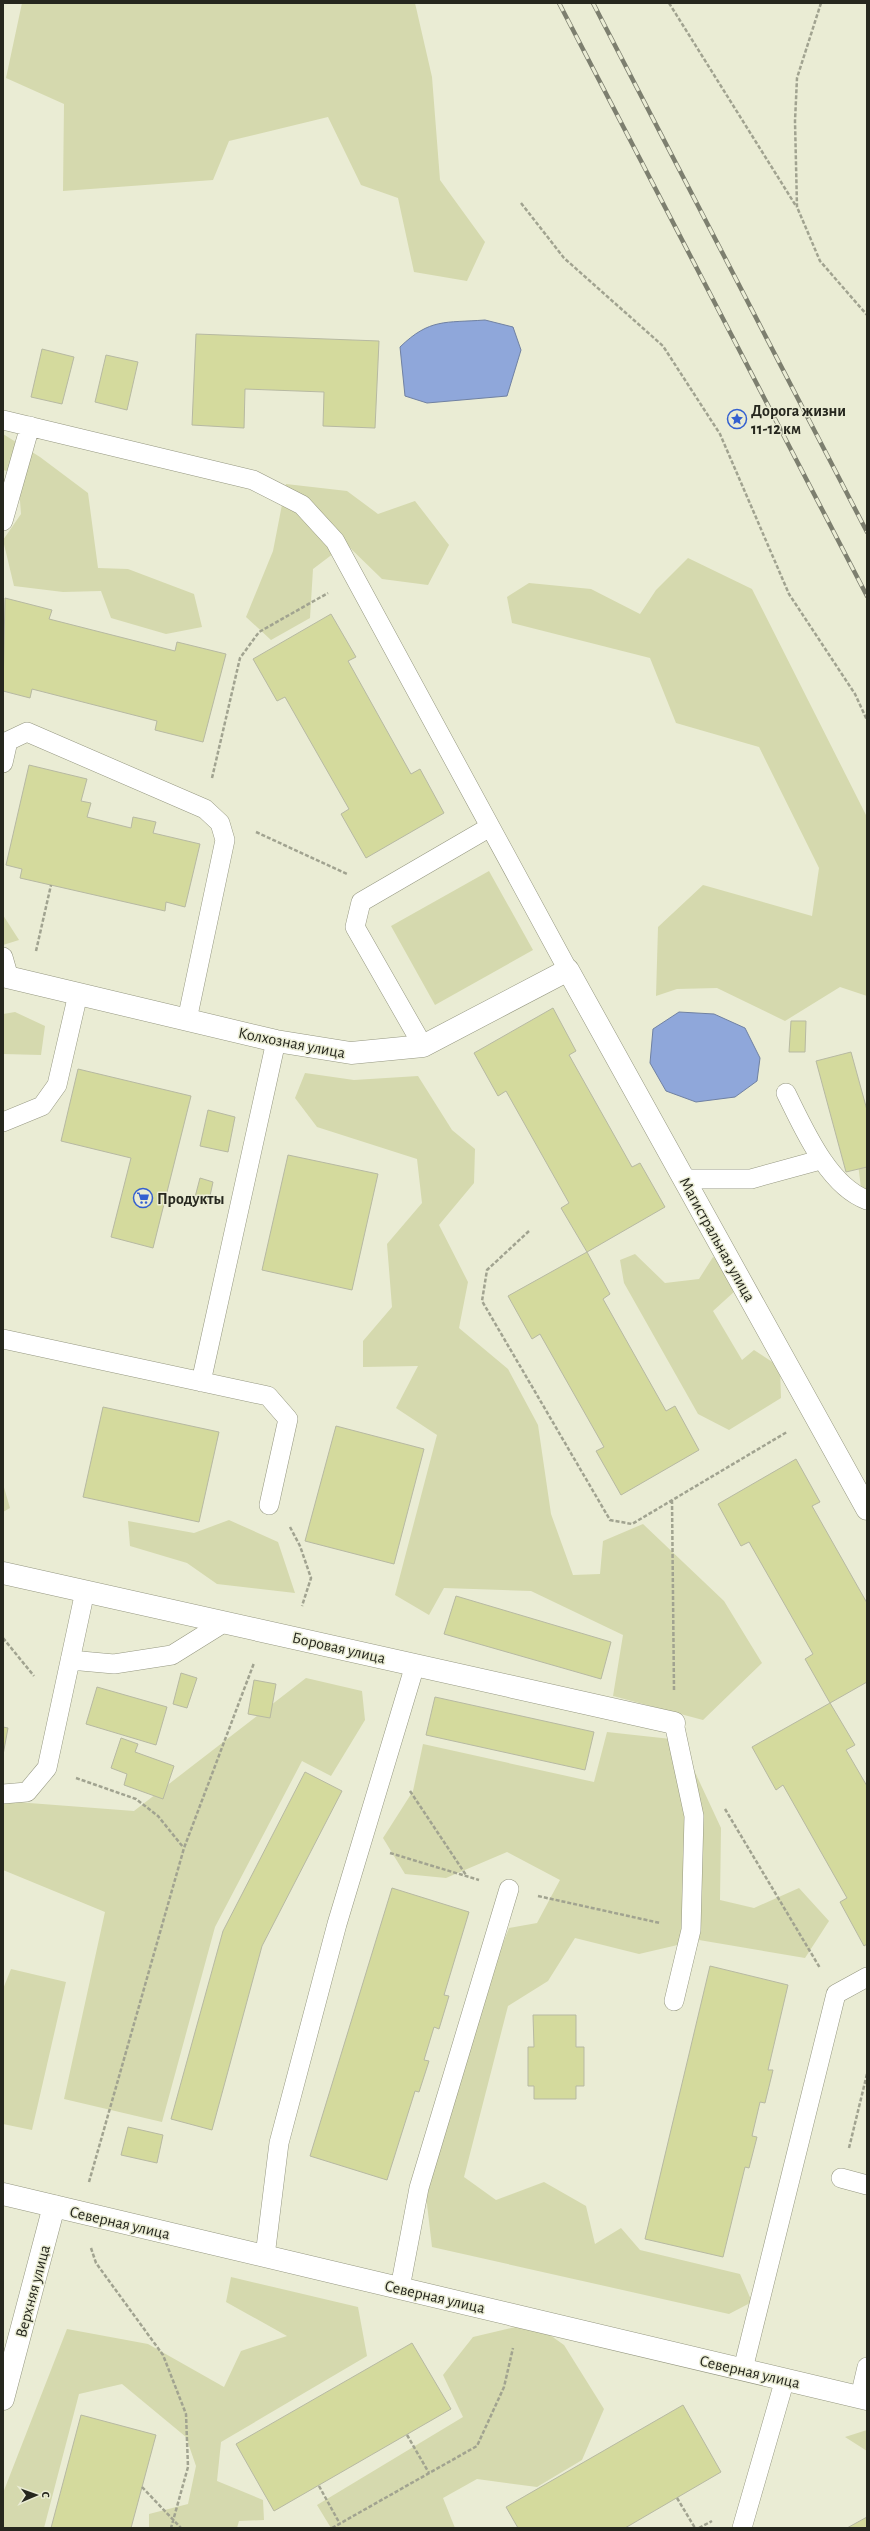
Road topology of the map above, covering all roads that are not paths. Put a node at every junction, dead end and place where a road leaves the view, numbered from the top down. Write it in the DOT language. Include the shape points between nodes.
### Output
graph roads {
  1 [pos="3,420"];
  2 [pos="30,426"];
  3 [pos="3,521"];
  4 [pos="3,763"];
  5 [pos="490,827"];
  6 [pos="3,957"];
  7 [pos="568,970"];
  8 [pos="14,979"];
  9 [pos="78,994"];
  10 [pos="187,1020"];
  11 [pos="276,1041"];
  12 [pos="423,1046"];
  13 [pos="786,1093"];
  14 [pos="3,1122"];
  15 [pos="820,1160"];
  16 [pos="684,1179"];
  17 [pos="867,1200"];
  18 [pos="3,1339"];
  19 [pos="201,1382"];
  20 [pos="269,1505"];
  21 [pos="867,1509"];
  22 [pos="3,1573"];
  23 [pos="85,1591"];
  24 [pos="225,1622"];
  25 [pos="70,1660"];
  26 [pos="415,1665"];
  27 [pos="674,1723"];
  28 [pos="3,1794"];
  29 [pos="509,1889"];
  30 [pos="867,1977"];
  31 [pos="674,2001"];
  32 [pos="841,2178"];
  33 [pos="867,2185"];
  34 [pos="3,2194"];
  35 [pos="54,2206"];
  36 [pos="265,2256"];
  37 [pos="400,2288"];
  38 [pos="867,2367"];
  39 [pos="743,2370"];
  40 [pos="786,2380"];
  41 [pos="863,2398"];
  42 [pos="3,2399"];
  43 [pos="742,2528"];
  1 -- 2 [label="lane"];
  2 -- 3 [label="lane"];
  2 -- 5 [label="lane" via="253,480 302,505 335,541"];
  4 -- 10 [label="lane" via="8,741 27,732 205,809 220,823 225,840"];
  5 -- 7 [label="lane"];
  5 -- 12 [label="lane" via="361,902 356,927"];
  6 -- 8 [label="lane"];
  7 -- 12 [label="street, Колхозная улица"];
  7 -- 16 [label="street, Магистральная улица"];
  8 -- 9 [label="street, Колхозная улица"];
  9 -- 10 [label="street, Колхозная улица"];
  9 -- 14 [label="lane" via="57,1085 42,1106"];
  10 -- 11 [label="street, Колхозная улица"];
  11 -- 12 [label="street, Колхозная улица" via="351,1053"];
  11 -- 19 [label="lane"];
  13 -- 15 [label="lane"];
  15 -- 16 [label="lane" via="751,1179"];
  15 -- 17 [label="lane" via="858,1197"];
  16 -- 21 [label="street, Магистральная улица"];
  18 -- 19 [label="lane"];
  19 -- 20 [label="lane" via="268,1396 288,1419"];
  22 -- 23 [label="street, Боровая улица"];
  23 -- 24 [label="street, Боровая улица"];
  23 -- 25 [label="lane"];
  24 -- 25 [label="lane" via="172,1655 114,1664"];
  24 -- 26 [label="street, Боровая улица"];
  25 -- 28 [label="lane" via="47,1768 27,1792"];
  26 -- 27 [label="street, Боровая улица"];
  26 -- 36 [label="lane" via="337,1924 279,2143"];
  27 -- 31 [label="lane" via="694,1816 691,1930"];
  29 -- 37 [label="lane" via="418,2188"];
  30 -- 39 [label="lane" via="836,1994"];
  32 -- 33 [label="lane"];
  34 -- 35 [label="street, Северная улица"];
  35 -- 36 [label="street, Северная улица"];
  35 -- 42 [label="street, Верхняя улица"];
  36 -- 37 [label="street, Северная улица"];
  37 -- 39 [label="street, Северная улица"];
  38 -- 41 [label="lane"];
  39 -- 40 [label="street, Северная улица"];
  40 -- 41 [label="street, Северная улица"];
  40 -- 43 [label="lane"];
}
